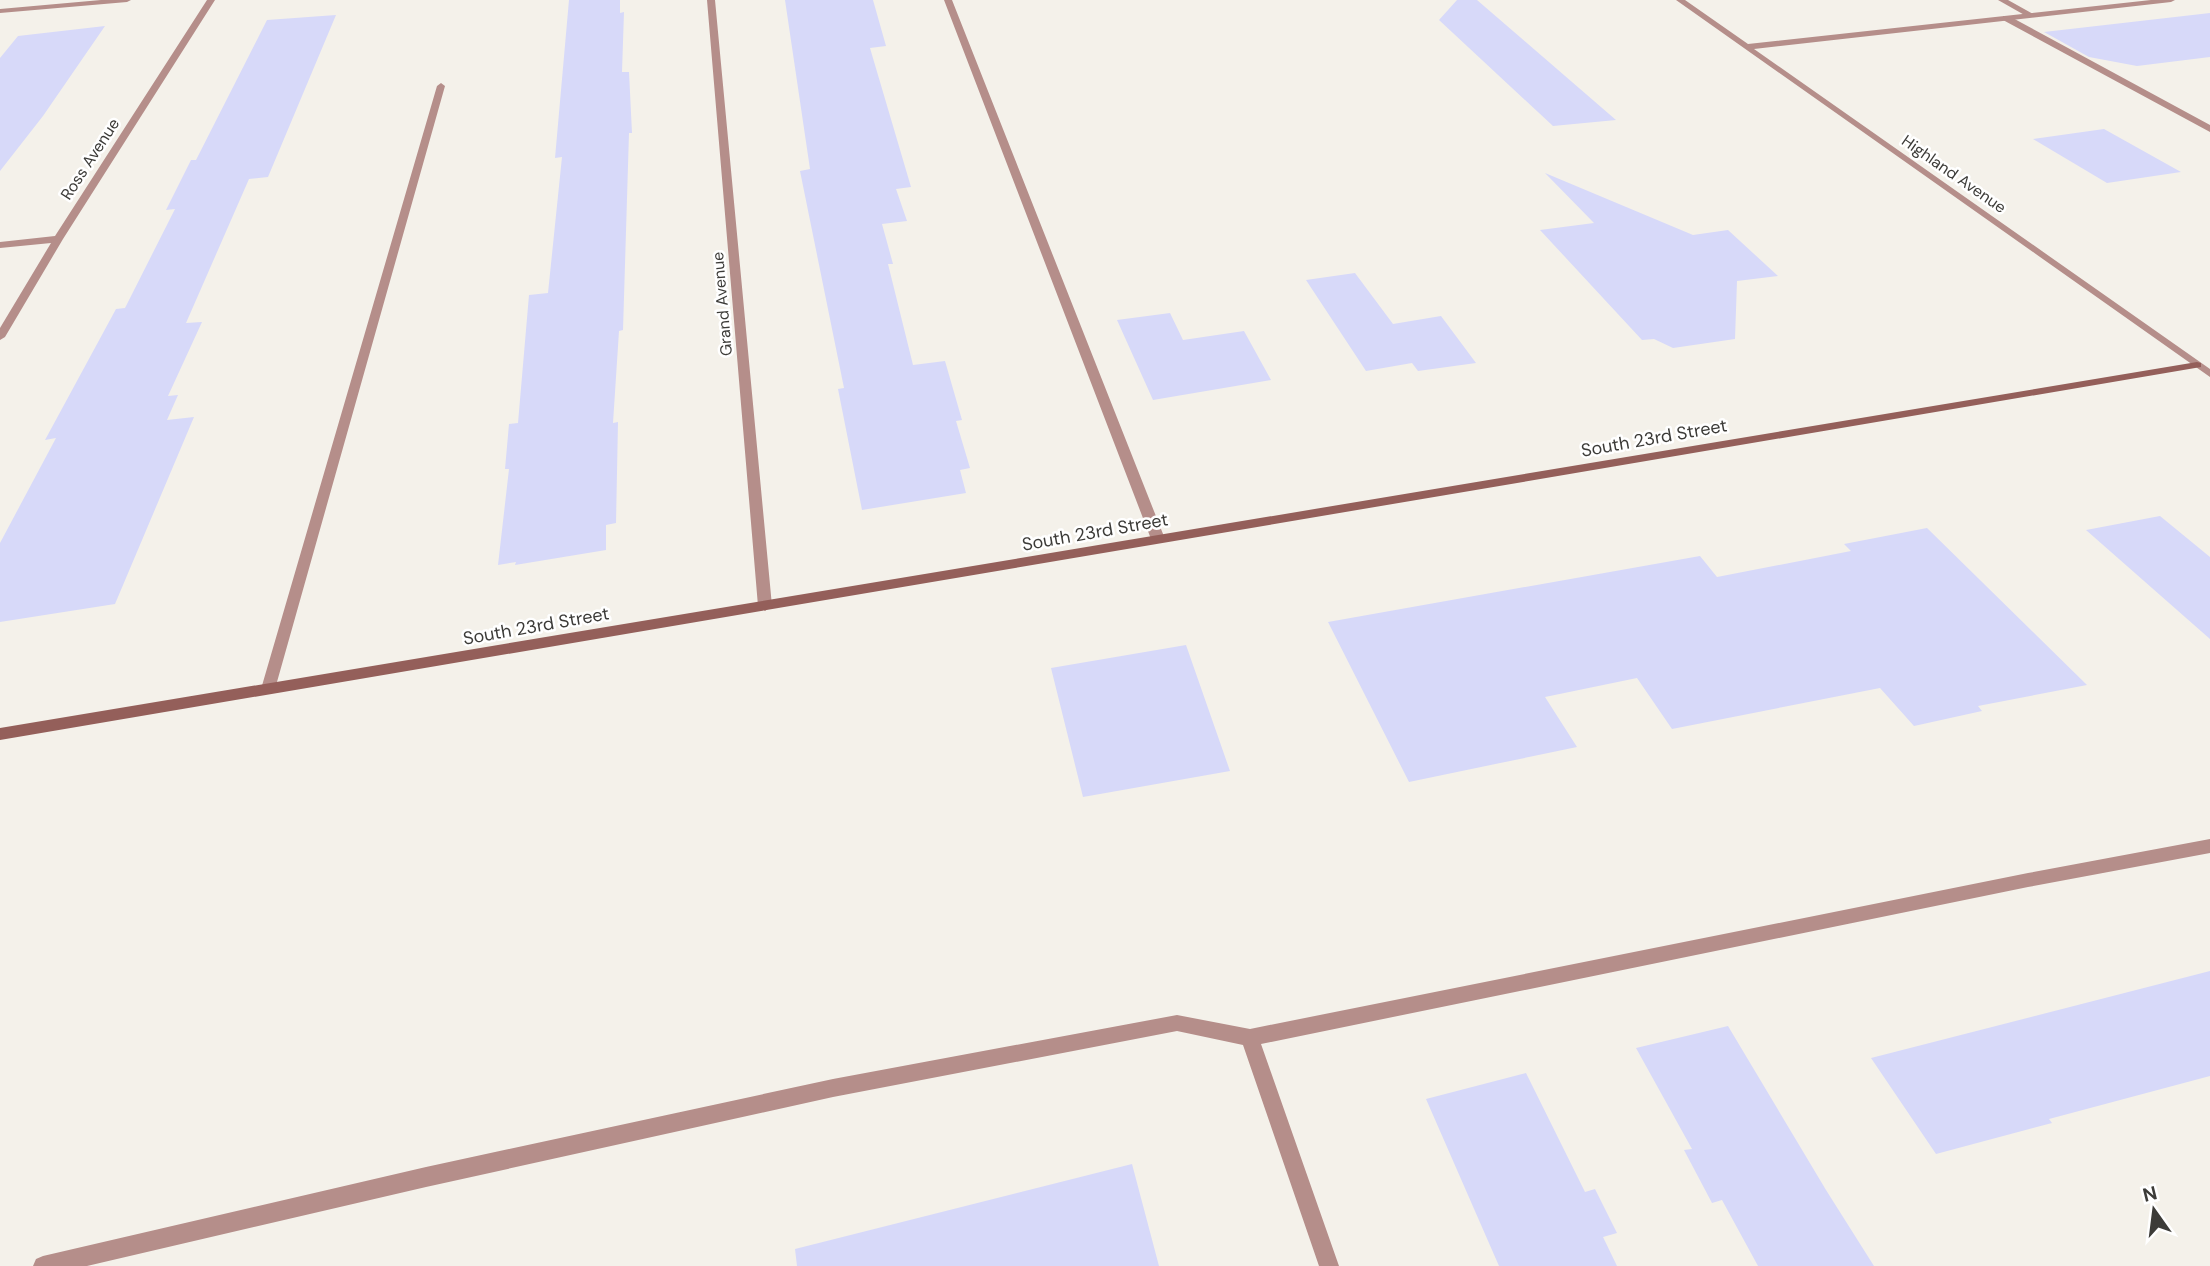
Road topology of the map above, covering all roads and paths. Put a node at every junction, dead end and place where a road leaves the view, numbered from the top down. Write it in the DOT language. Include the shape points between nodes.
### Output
graph roads {
  1 [pos="127,0"];
  2 [pos="211,0"];
  3 [pos="711,0"];
  4 [pos="948,0"];
  5 [pos="1680,0"];
  6 [pos="2002,0"];
  7 [pos="2171,0"];
  8 [pos="0,11"];
  9 [pos="2031,15"];
  10 [pos="2006,18"];
  11 [pos="1746,47"];
  12 [pos="441,86"];
  13 [pos="2210,128"];
  14 [pos="58,239"];
  15 [pos="0,246"];
  16 [pos="0,337"];
  17 [pos="2197,365"];
  18 [pos="2210,374"];
  19 [pos="1158,539"];
  20 [pos="765,606"];
  21 [pos="268,689"];
  22 [pos="0,734"];
  23 [pos="2210,846"];
  24 [pos="1250,1038"];
  25 [pos="43,1266"];
  26 [pos="1329,1266"];
  1 -- 8 [label="street"];
  2 -- 14 [label="street, Ross Avenue"];
  3 -- 20 [label="street, Grand Avenue"];
  4 -- 19 [label="street"];
  5 -- 11 [label="street, Highland Avenue"];
  6 -- 9 [label="street"];
  7 -- 9 [label="street"];
  9 -- 10 [label="street"];
  10 -- 11 [label="street"];
  10 -- 13 [label="street"];
  11 -- 17 [label="street, Highland Avenue"];
  12 -- 21 [label="street"];
  14 -- 15 [label="street"];
  14 -- 16 [label="street, Ross Avenue"];
  17 -- 18 [label="street, Highland Avenue"];
  17 -- 19 [label="street, South 23rd Street"];
  19 -- 20 [label="street, South 23rd Street"];
  20 -- 21 [label="street, South 23rd Street"];
  21 -- 22 [label="street, South 23rd Street"];
  23 -- 24 [label="street"];
  24 -- 25 [label="street" via="1177,1023 833,1088"];
  24 -- 26 [label="street"];
}
